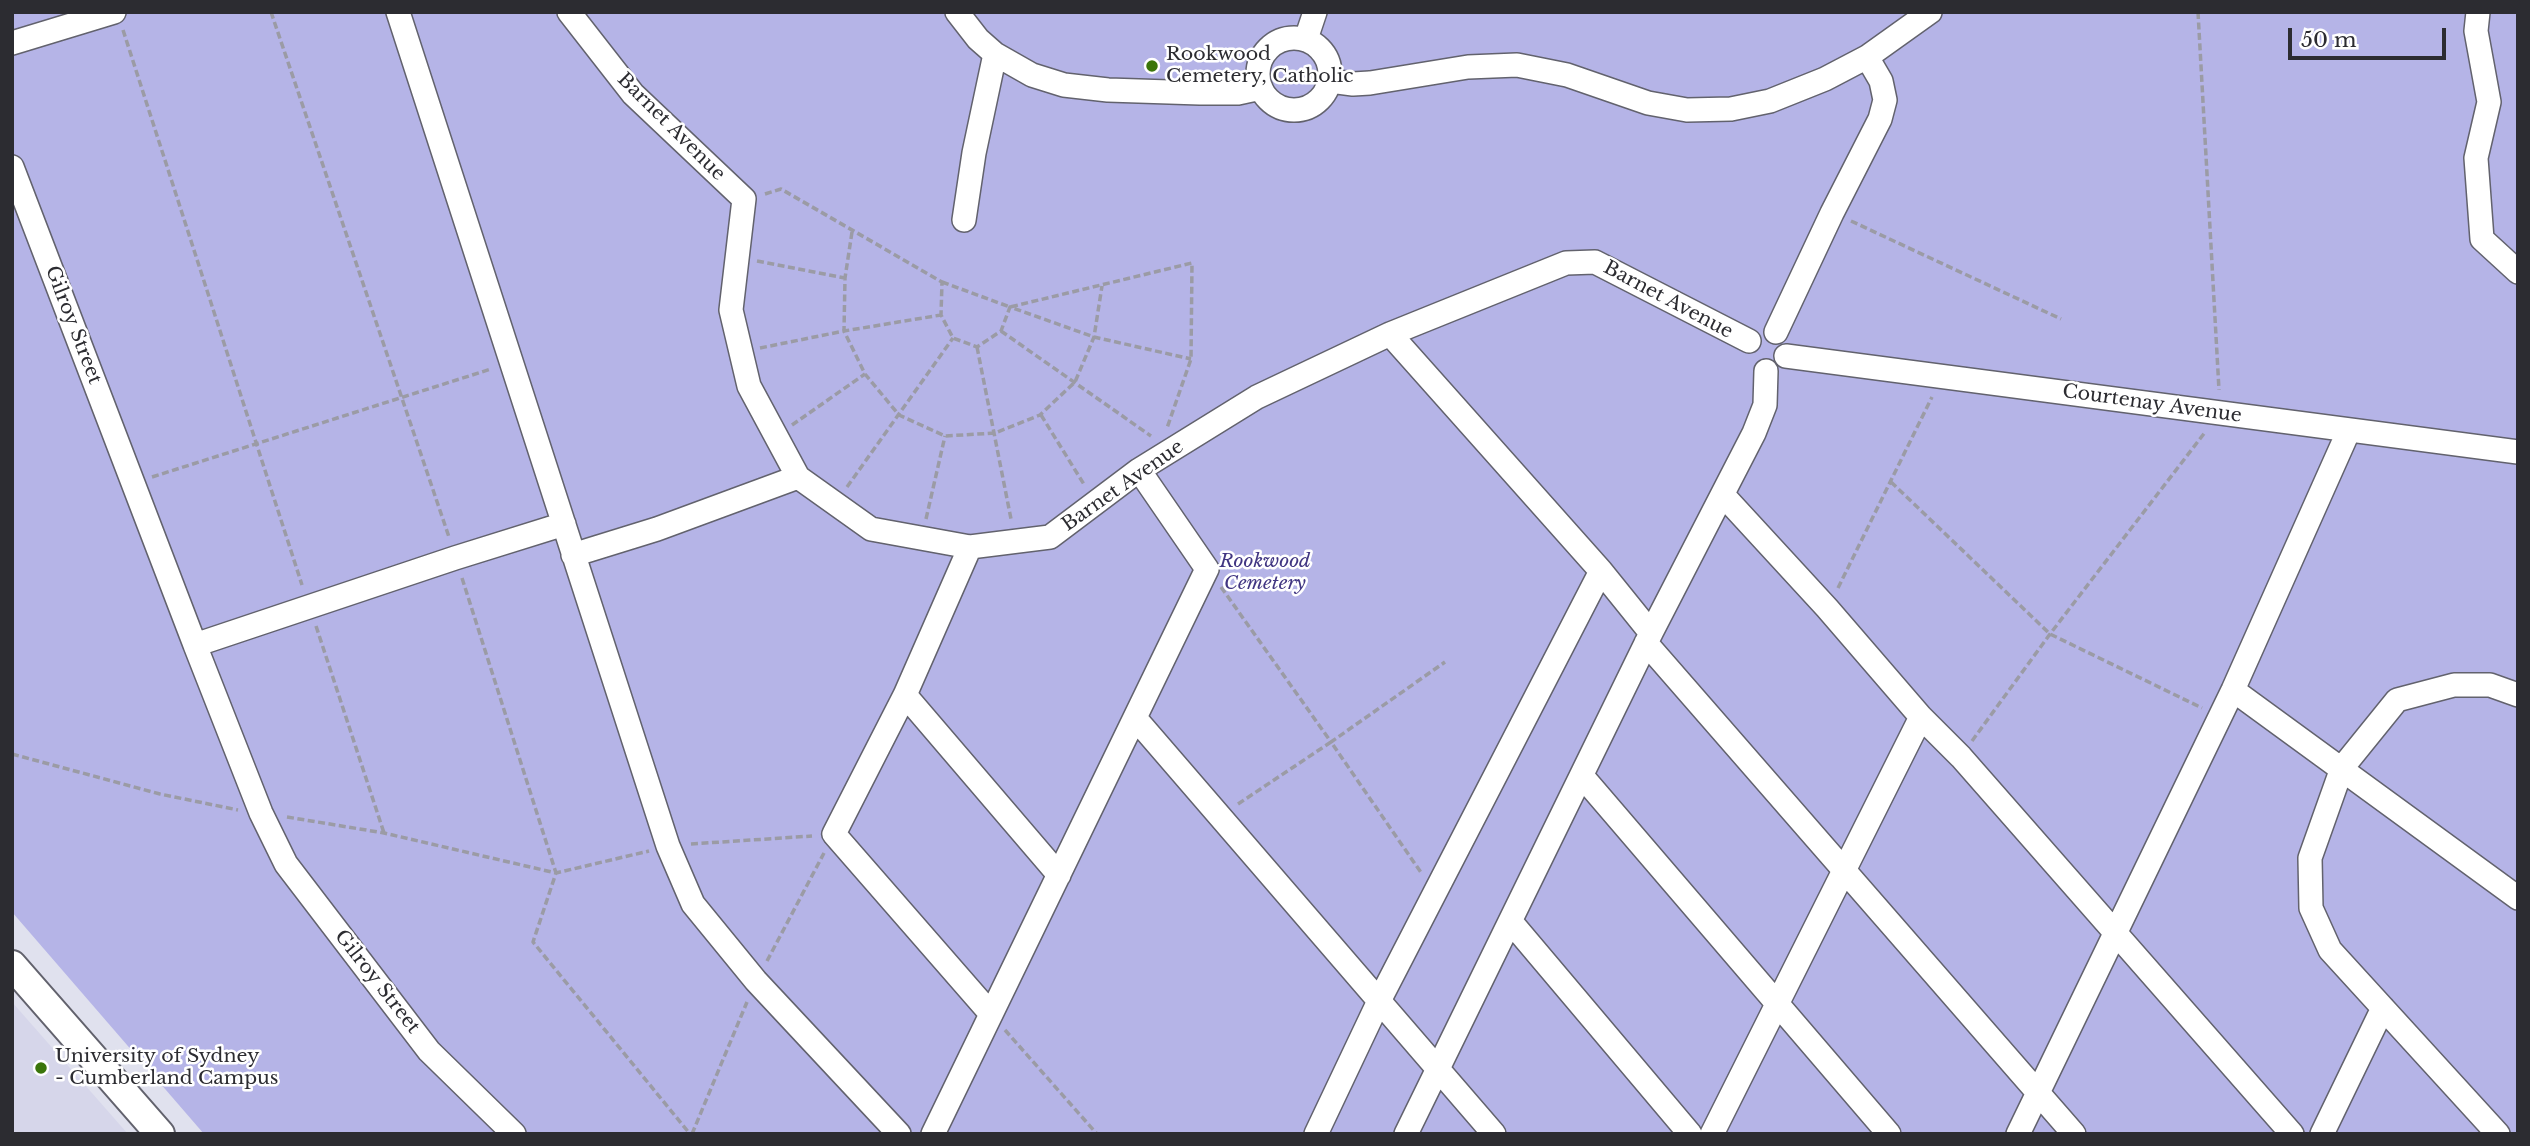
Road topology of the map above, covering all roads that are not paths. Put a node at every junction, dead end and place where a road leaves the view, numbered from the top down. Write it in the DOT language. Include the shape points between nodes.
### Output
graph roads {
  1 [pos="398,12"];
  2 [pos="569,12"];
  3 [pos="957,12"];
  4 [pos="1315,12"];
  5 [pos="1930,12"];
  6 [pos="2478,12"];
  7 [pos="118,19"];
  8 [pos="1306,39"];
  9 [pos="12,43"];
  10 [pos="995,54"];
  11 [pos="1867,57"];
  12 [pos="1330,80"];
  13 [pos="1261,88"];
  14 [pos="12,167"];
  15 [pos="964,220"];
  16 [pos="2518,271"];
  17 [pos="1776,332"];
  18 [pos="1390,334"];
  19 [pos="1749,341"];
  20 [pos="1786,356"];
  21 [pos="1766,370"];
  22 [pos="2349,430"];
  23 [pos="2518,452"];
  24 [pos="1139,470"];
  25 [pos="798,477"];
  26 [pos="1723,495"];
  27 [pos="564,524"];
  28 [pos="970,547"];
  29 [pos="573,555"];
  30 [pos="1601,571"];
  31 [pos="1648,638"];
  32 [pos="195,645"];
  33 [pos="2233,690"];
  34 [pos="905,695"];
  35 [pos="2518,695"];
  36 [pos="1921,717"];
  37 [pos="1135,718"];
  38 [pos="2342,768"];
  39 [pos="1582,776"];
  40 [pos="1845,867"];
  41 [pos="1059,875"];
  42 [pos="2518,898"];
  43 [pos="1511,922"];
  44 [pos="2117,933"];
  45 [pos="12,965"];
  46 [pos="1379,1001"];
  47 [pos="1777,1005"];
  48 [pos="2383,1008"];
  49 [pos="991,1014"];
  50 [pos="1438,1070"];
  51 [pos="2038,1093"];
  52 [pos="160,1134"];
  53 [pos="514,1134"];
  54 [pos="899,1134"];
  55 [pos="933,1134"];
  56 [pos="1315,1134"];
  57 [pos="1406,1134"];
  58 [pos="1494,1134"];
  59 [pos="1690,1134"];
  60 [pos="1712,1134"];
  61 [pos="1889,1134"];
  62 [pos="2018,1134"];
  63 [pos="2074,1134"];
  64 [pos="2292,1134"];
  65 [pos="2322,1134"];
  66 [pos="2498,1134"];
  1 -- 27 [label="street"];
  2 -- 25 [label="street, Barnet Avenue" via="633,94 744,199 731,310 749,386"];
  3 -- 10 [label="street"];
  4 -- 8 [label="street"];
  5 -- 11 [label="street"];
  6 -- 16 [label="street" via="2476,31 2489,102 2476,158 2482,239"];
  7 -- 9 [label="street"];
  8 -- 12 [label="street" via="1326,55"];
  8 -- 13 [label="street" via="1287,38 1270,46 1260,61"];
  10 -- 13 [label="street" via="1032,75 1078,87 1225,93"];
  10 -- 15 [label="street"];
  11 -- 12 [label="street" via="1790,95 1717,110 1648,103 1567,75 1517,65 1468,67 1370,83"];
  11 -- 17 [label="street" via="1881,81 1883,108"];
  12 -- 13 [label="street" via="1315,103 1298,110 1272,103"];
  14 -- 32 [label="street, Gilroy Street"];
  17 -- 19 [label="street" via="1761,331"];
  17 -- 20 [label="street" via="1786,344"];
  18 -- 19 [label="street, Barnet Avenue" via="1566,264 1595,262"];
  18 -- 24 [label="street, Barnet Avenue" via="1257,397"];
  18 -- 30 [label="street"];
  19 -- 21 [label="street" via="1749,360"];
  20 -- 21 [label="street" via="1777,368"];
  20 -- 22 [label="street, Courtenay Avenue"];
  21 -- 26 [label="street" via="1765,405"];
  22 -- 23 [label="street, Courtenay Avenue"];
  22 -- 33 [label="street"];
  24 -- 28 [label="street, Barnet Avenue" via="1050,537"];
  24 -- 37 [label="street" via="1207,569"];
  25 -- 28 [label="street, Barnet Avenue" via="871,529"];
  25 -- 29 [label="street"];
  26 -- 31 [label="street"];
  26 -- 36 [label="street"];
  27 -- 29 [label="street"];
  27 -- 32 [label="street"];
  28 -- 34 [label="street"];
  29 -- 54 [label="street" via="668,846 693,904 755,981"];
  30 -- 31 [label="street"];
  30 -- 46 [label="street"];
  31 -- 39 [label="street"];
  31 -- 40 [label="street"];
  32 -- 53 [label="street, Gilroy Street" via="261,813 286,864 429,1051"];
  33 -- 38 [label="street"];
  33 -- 44 [label="street"];
  34 -- 41 [label="street"];
  34 -- 49 [label="street" via="834,834"];
  35 -- 38 [label="street" via="2490,685 2454,685 2397,700"];
  36 -- 40 [label="street"];
  36 -- 44 [label="street"];
  37 -- 41 [label="street"];
  37 -- 46 [label="street"];
  38 -- 42 [label="street"];
  38 -- 48 [label="street" via="2310,858 2311,908 2330,950"];
  39 -- 43 [label="street"];
  39 -- 47 [label="street"];
  40 -- 47 [label="street"];
  40 -- 51 [label="street"];
  41 -- 49 [label="street"];
  43 -- 50 [label="street"];
  43 -- 59 [label="street"];
  44 -- 51 [label="street"];
  44 -- 64 [label="street"];
  45 -- 52 [label="main road"];
  46 -- 50 [label="street"];
  46 -- 56 [label="street"];
  47 -- 60 [label="street"];
  47 -- 61 [label="street"];
  48 -- 65 [label="street"];
  48 -- 66 [label="street"];
  49 -- 55 [label="street"];
  50 -- 57 [label="street"];
  50 -- 58 [label="street"];
  51 -- 62 [label="street"];
  51 -- 63 [label="street"];
}
